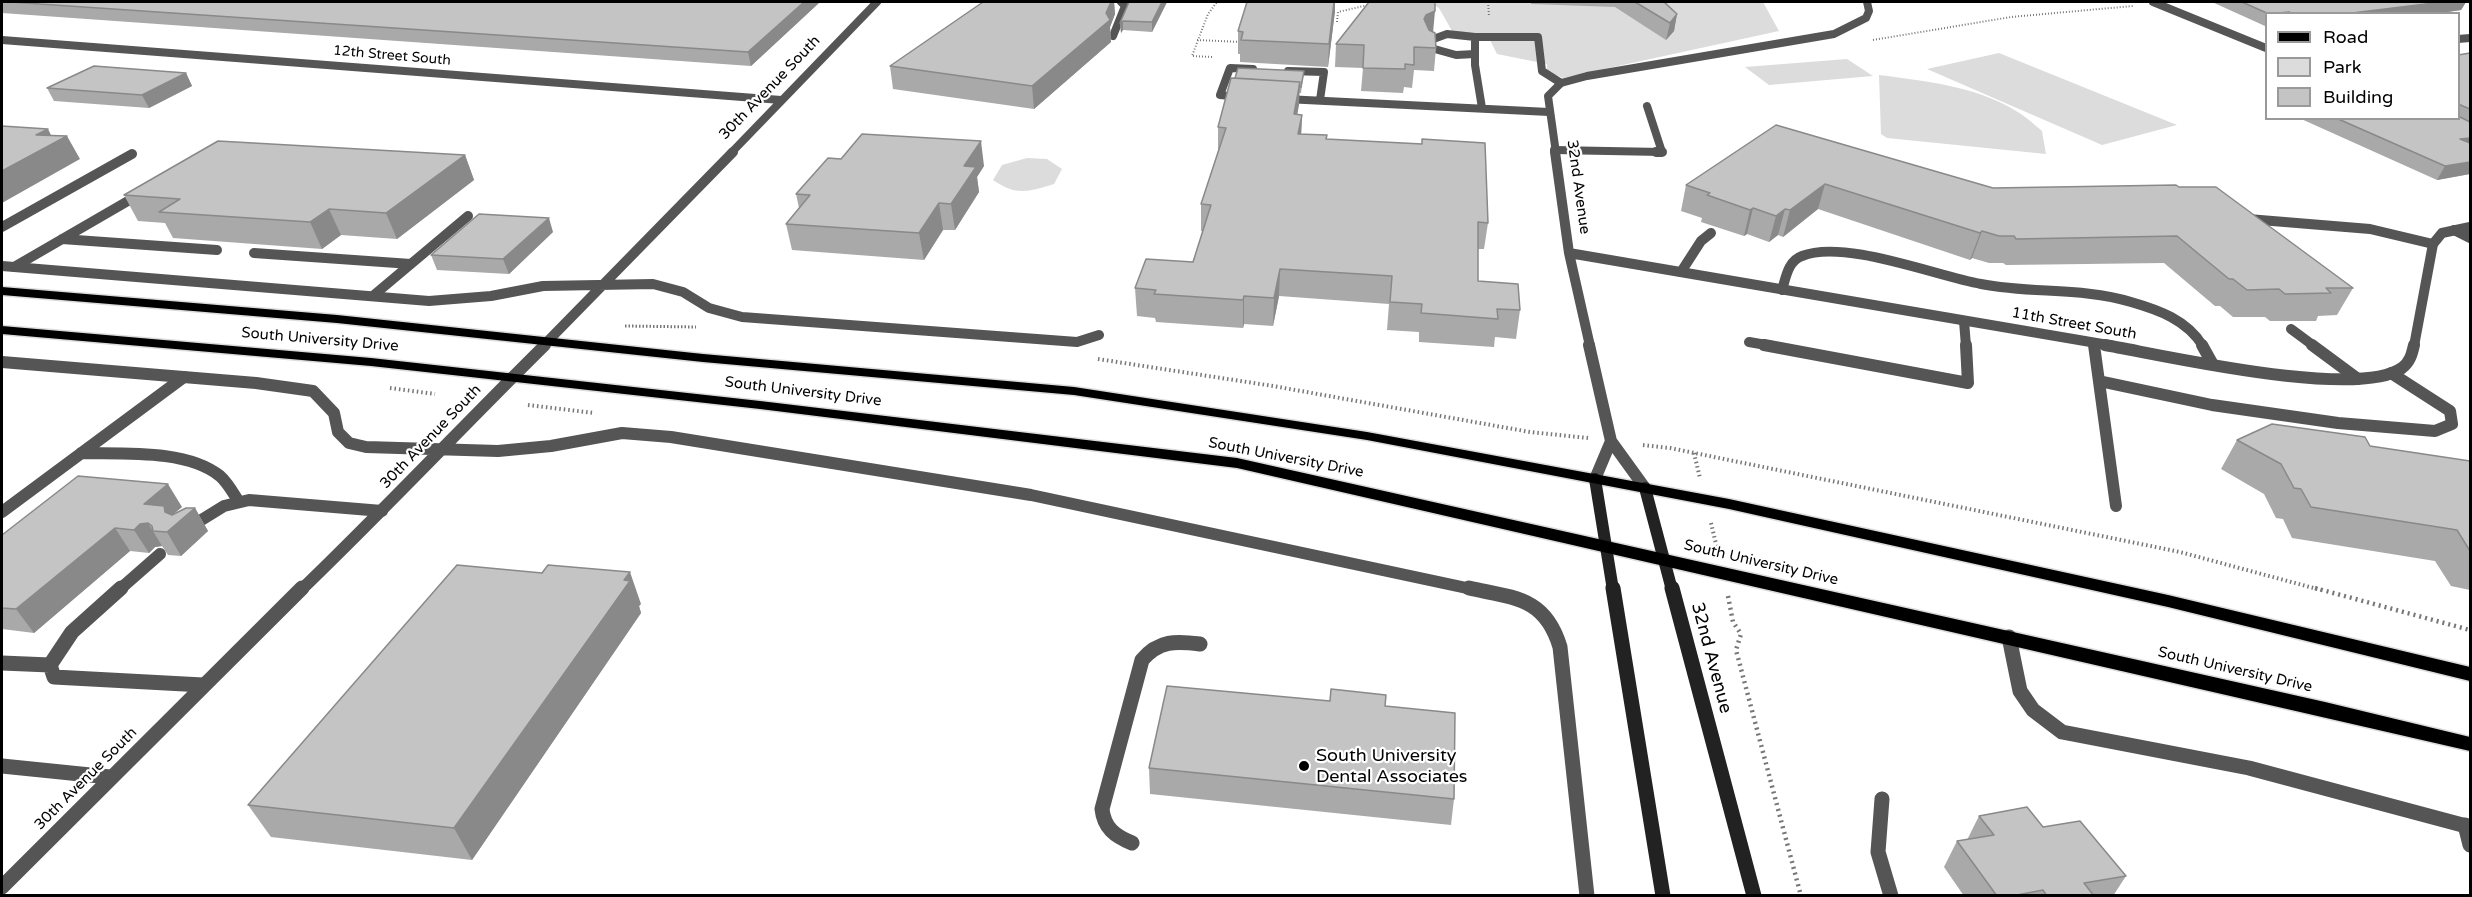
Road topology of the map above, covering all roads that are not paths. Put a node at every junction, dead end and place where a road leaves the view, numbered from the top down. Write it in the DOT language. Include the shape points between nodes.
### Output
graph roads {
  1 [pos="877,2"];
  2 [pos="1121,2"];
  3 [pos="1867,2"];
  4 [pos="2155,3"];
  5 [pos="1113,36"];
  6 [pos="1475,37"];
  7 [pos="2,40"];
  8 [pos="2265,48"];
  9 [pos="1475,54"];
  10 [pos="1265,70"];
  11 [pos="1277,70"];
  12 [pos="1561,83"];
  13 [pos="1253,97"];
  14 [pos="1275,98"];
  15 [pos="781,100"];
  16 [pos="1320,100"];
  17 [pos="1647,106"];
  18 [pos="1482,108"];
  19 [pos="1549,112"];
  20 [pos="1554,150"];
  21 [pos="132,153"];
  22 [pos="153,187"];
  23 [pos="468,216"];
  24 [pos="2241,219"];
  25 [pos="2470,226"];
  26 [pos="2,227"];
  27 [pos="2454,230"];
  28 [pos="1711,233"];
  29 [pos="2470,238"];
  30 [pos="62,239"];
  31 [pos="2433,244"];
  32 [pos="217,250"];
  33 [pos="254,253"];
  34 [pos="1569,253"];
  35 [pos="411,264"];
  36 [pos="2,266"];
  37 [pos="14,267"];
  38 [pos="1681,272"];
  39 [pos="605,285"];
  40 [pos="1782,290"];
  41 [pos="2,291"];
  42 [pos="374,295"];
  43 [pos="1964,321"];
  44 [pos="2291,329"];
  45 [pos="2,330"];
  46 [pos="1099,334"];
  47 [pos="549,341"];
  48 [pos="1749,342"];
  49 [pos="2094,343"];
  50 [pos="2,362"];
  51 [pos="2212,363"];
  52 [pos="2391,373"];
  53 [pos="184,377"];
  54 [pos="512,378"];
  55 [pos="2358,379"];
  56 [pos="2099,381"];
  57 [pos="1611,441"];
  58 [pos="440,449"];
  59 [pos="81,453"];
  60 [pos="1595,479"];
  61 [pos="1645,488"];
  62 [pos="239,502"];
  63 [pos="2116,506"];
  64 [pos="382,511"];
  65 [pos="2,512"];
  66 [pos="186,530"];
  67 [pos="1606,546"];
  68 [pos="160,554"];
  69 [pos="1664,559"];
  70 [pos="2009,637"];
  71 [pos="1200,644"];
  72 [pos="2,663"];
  73 [pos="50,665"];
  74 [pos="2470,674"];
  75 [pos="202,685"];
  76 [pos="2470,744"];
  77 [pos="2,766"];
  78 [pos="110,777"];
  79 [pos="1882,799"];
  80 [pos="2468,826"];
  81 [pos="1132,843"];
  82 [pos="2470,845"];
  83 [pos="2,887"];
  84 [pos="1587,896"];
  85 [pos="1663,896"];
  86 [pos="1754,896"];
  87 [pos="1892,896"];
  1 -- 15 [label="street, 30th Avenue South"];
  2 -- 5 [label="street" via="1125,6"];
  3 -- 12 [label="street" via="1866,18 1834,34"];
  4 -- 8 [label="street"];
  6 -- 9 [label="street"];
  6 -- 9 [label="street" via="1447,34 1428,41 1431,48 1446,54"];
  6 -- 12 [label="street" via="1538,37 1542,71"];
  7 -- 15 [label="street, 12th Street South"];
  9 -- 18 [label="street"];
  10 -- 13 [label="street" via="1230,68 1220,96"];
  11 -- 16 [label="street" via="1324,72"];
  12 -- 19 [label="street, 32nd Avenue" via="1548,96"];
  14 -- 16 [label="street"];
  15 -- 39 [label="street, 30th Avenue South"];
  16 -- 18 [label="street"];
  17 -- 20 [label="street" via="1662,152"];
  18 -- 19 [label="street"];
  19 -- 20 [label="street, 32nd Avenue"];
  20 -- 34 [label="street, 32nd Avenue"];
  21 -- 26 [label="street"];
  22 -- 30 [label="street"];
  23 -- 35 [label="street"];
  24 -- 31 [label="street" via="2370,229"];
  25 -- 27 [label="street"];
  27 -- 29 [label="street"];
  27 -- 31 [label="street" via="2442,234"];
  28 -- 38 [label="street"];
  30 -- 32 [label="street"];
  30 -- 37 [label="street"];
  31 -- 52 [label="street" via="2412,356 2401,369"];
  33 -- 35 [label="street"];
  34 -- 38 [label="street, 11th Street South"];
  34 -- 57 [label="street, 32nd Avenue"];
  35 -- 42 [label="street"];
  36 -- 37 [label="street"];
  37 -- 42 [label="street"];
  38 -- 40 [label="street, 11th Street South"];
  39 -- 42 [label="street" via="543,286 491,296 429,301"];
  39 -- 46 [label="street" via="653,284 683,292 709,309 742,316 1077,342"];
  39 -- 47 [label="street, 30th Avenue South"];
  40 -- 43 [label="street, 11th Street South"];
  40 -- 51 [label="street" via="1796,258 1828,253 1898,261 1988,286 2078,291 2149,308 2178,321 2199,337"];
  41 -- 47 [label="main road, South University Drive"];
  43 -- 48 [label="street" via="1968,383"];
  43 -- 49 [label="street, 11th Street South"];
  44 -- 55 [label="street"];
  45 -- 54 [label="main road, South University Drive"];
  47 -- 54 [label="street, 30th Avenue South"];
  47 -- 60 [label="main road, South University Drive" via="1074,391 1367,436"];
  49 -- 51 [label="street, 11th Street South"];
  49 -- 56 [label="street"];
  50 -- 53 [label="street"];
  51 -- 55 [label="street, 11th Street South" via="2304,377"];
  52 -- 55 [label="street, 11th Street South"];
  52 -- 56 [label="street" via="2450,411 2452,424 2435,431 2338,423 2212,405"];
  53 -- 58 [label="street" via="313,391 334,413 338,432 349,443"];
  53 -- 59 [label="street"];
  54 -- 58 [label="street, 30th Avenue South"];
  54 -- 67 [label="main road, South University Drive" via="1237,463"];
  56 -- 63 [label="street"];
  57 -- 60 [label="street"];
  57 -- 61 [label="street, 32nd Avenue"];
  58 -- 64 [label="street, 30th Avenue South"];
  58 -- 84 [label="street" via="504,450 622,434 670,437 1031,495 1534,605 1550,618 1560,647"];
  59 -- 62 [label="street" via="162,456 201,465 220,475"];
  59 -- 65 [label="street"];
  60 -- 61 [label="main road, South University Drive"];
  60 -- 67 [label="main road"];
  61 -- 69 [label="main road, 32nd Avenue"];
  61 -- 74 [label="main road, South University Drive" via="2168,601"];
  62 -- 64 [label="street"];
  62 -- 66 [label="street" via="224,506"];
  64 -- 75 [label="street, 30th Avenue South"];
  67 -- 69 [label="main road, South University Drive"];
  67 -- 85 [label="main road"];
  68 -- 73 [label="street" via="72,632"];
  69 -- 70 [label="main road, South University Drive"];
  69 -- 86 [label="main road, 32nd Avenue"];
  70 -- 76 [label="main road, South University Drive"];
  70 -- 80 [label="street" via="2020,691 2033,710 2062,732 2248,768"];
  71 -- 81 [label="street" via="1168,641 1151,648 1142,660 1102,809 1102,821 1112,834"];
  72 -- 73 [label="street"];
  73 -- 75 [label="street" via="54,677"];
  75 -- 78 [label="street, 30th Avenue South"];
  77 -- 78 [label="street"];
  78 -- 83 [label="street, 30th Avenue South"];
  79 -- 87 [label="street" via="1878,852"];
  80 -- 82 [label="street"];
}
